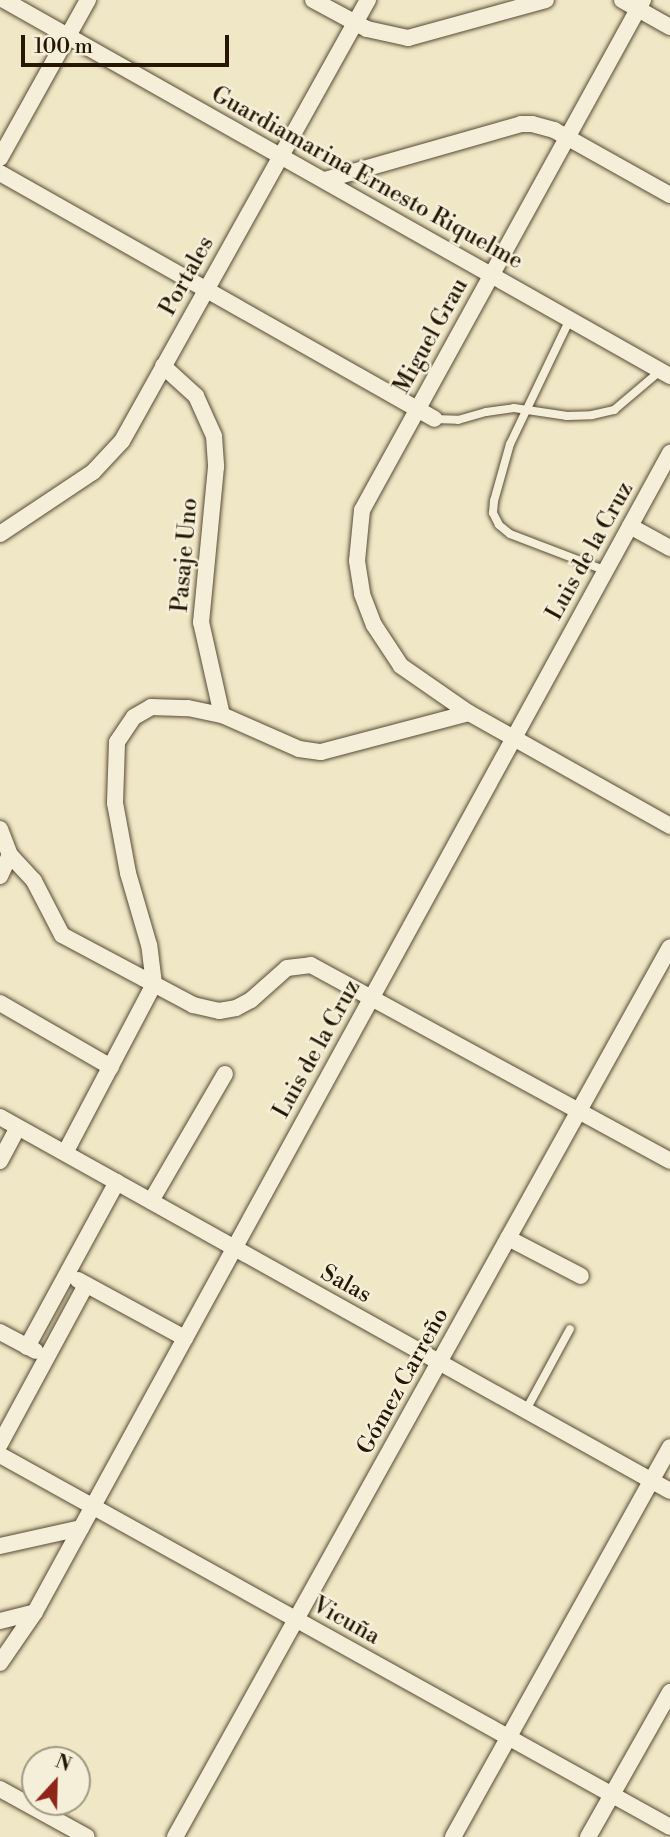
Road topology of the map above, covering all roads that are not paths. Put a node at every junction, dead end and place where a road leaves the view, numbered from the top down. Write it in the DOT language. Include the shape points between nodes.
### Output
graph roads {
  1 [pos="4,0"];
  2 [pos="88,0"];
  3 [pos="313,0"];
  4 [pos="368,0"];
  5 [pos="546,0"];
  6 [pos="622,0"];
  7 [pos="640,5"];
  8 [pos="355,24"];
  9 [pos="670,27"];
  10 [pos="68,36"];
  11 [pos="567,138"];
  12 [pos="281,155"];
  13 [pos="0,158"];
  14 [pos="0,173"];
  15 [pos="325,180"];
  16 [pos="670,195"];
  17 [pos="492,274"];
  18 [pos="205,289"];
  19 [pos="570,319"];
  20 [pos="163,366"];
  21 [pos="665,373"];
  22 [pos="417,409"];
  23 [pos="527,409"];
  24 [pos="434,419"];
  25 [pos="670,453"];
  26 [pos="630,526"];
  27 [pos="0,534"];
  28 [pos="670,548"];
  29 [pos="599,568"];
  30 [pos="469,713"];
  31 [pos="222,715"];
  32 [pos="513,739"];
  33 [pos="670,826"];
  34 [pos="0,829"];
  35 [pos="10,855"];
  36 [pos="0,876"];
  37 [pos="670,947"];
  38 [pos="154,984"];
  39 [pos="371,998"];
  40 [pos="0,1003"];
  41 [pos="111,1067"];
  42 [pos="225,1074"];
  43 [pos="579,1111"];
  44 [pos="0,1117"];
  45 [pos="18,1127"];
  46 [pos="65,1153"];
  47 [pos="0,1161"];
  48 [pos="670,1161"];
  49 [pos="117,1182"];
  50 [pos="151,1201"];
  51 [pos="508,1238"];
  52 [pos="234,1248"];
  53 [pos="67,1274"];
  54 [pos="581,1276"];
  55 [pos="86,1285"];
  56 [pos="570,1329"];
  57 [pos="0,1332"];
  58 [pos="185,1338"];
  59 [pos="27,1347"];
  60 [pos="47,1357"];
  61 [pos="439,1362"];
  62 [pos="526,1410"];
  63 [pos="0,1444"];
  64 [pos="670,1447"];
  65 [pos="0,1455"];
  66 [pos="651,1481"];
  67 [pos="670,1491"];
  68 [pos="92,1506"];
  69 [pos="81,1528"];
  70 [pos="0,1546"];
  71 [pos="34,1612"];
  72 [pos="296,1620"];
  73 [pos="0,1621"];
  74 [pos="0,1663"];
  75 [pos="670,1692"];
  76 [pos="508,1737"];
  77 [pos="0,1789"];
  78 [pos="612,1795"];
  79 [pos="670,1827"];
  80 [pos="87,1837"];
  81 [pos="175,1837"];
  82 [pos="453,1837"];
  83 [pos="588,1837"];
  1 -- 10 [label="street, Guardiamarina Ernesto Riquelme"];
  2 -- 10 [label="street"];
  3 -- 8 [label="street"];
  4 -- 8 [label="street, Portales"];
  5 -- 8 [label="street" via="408,38"];
  6 -- 7 [label="street"];
  7 -- 9 [label="street"];
  7 -- 11 [label="street, Miguel Grau"];
  8 -- 12 [label="street, Portales"];
  10 -- 12 [label="street, Guardiamarina Ernesto Riquelme"];
  10 -- 13 [label="street"];
  11 -- 15 [label="street" via="543,126 521,124"];
  11 -- 16 [label="street"];
  11 -- 17 [label="street, Miguel Grau"];
  12 -- 15 [label="street, Guardiamarina Ernesto Riquelme"];
  12 -- 18 [label="street, Portales"];
  14 -- 18 [label="street"];
  15 -- 17 [label="street, Guardiamarina Ernesto Riquelme"];
  17 -- 19 [label="street, Guardiamarina Ernesto Riquelme"];
  17 -- 22 [label="street, Miguel Grau"];
  18 -- 20 [label="street, Portales"];
  18 -- 22 [label="street"];
  19 -- 21 [label="street, Guardiamarina Ernesto Riquelme"];
  19 -- 23 [label="lane"];
  20 -- 27 [label="street, Portales" via="129,430 104,462"];
  20 -- 31 [label="street, Pasaje Uno" via="196,396 214,436 216,467 201,622"];
  21 -- 23 [label="lane" via="603,413 567,416"];
  22 -- 24 [label="street"];
  22 -- 30 [label="street, Miguel Grau" via="362,510 357,561 362,594 374,625 401,666"];
  23 -- 24 [label="lane" via="500,409 458,420"];
  23 -- 29 [label="lane" via="503,463 494,501 495,519 510,534"];
  25 -- 26 [label="street, Luis de la Cruz"];
  26 -- 28 [label="street"];
  26 -- 32 [label="street, Luis de la Cruz"];
  30 -- 31 [label="street" via="321,752 299,749"];
  30 -- 32 [label="street"];
  31 -- 38 [label="street" via="151,707 127,723 117,742 115,803"];
  32 -- 33 [label="street"];
  32 -- 39 [label="street, Luis de la Cruz"];
  34 -- 35 [label="street"];
  35 -- 36 [label="street"];
  35 -- 38 [label="street" via="34,881 62,935"];
  37 -- 43 [label="street, Gómez Carreño"];
  38 -- 39 [label="street" via="201,1008 228,1010 251,1000 287,968 303,964 319,968"];
  38 -- 41 [label="street"];
  39 -- 43 [label="street"];
  39 -- 52 [label="street, Luis de la Cruz"];
  40 -- 41 [label="street"];
  41 -- 46 [label="street"];
  42 -- 50 [label="street"];
  43 -- 48 [label="street"];
  43 -- 51 [label="street, Gómez Carreño"];
  44 -- 45 [label="street, Salas"];
  45 -- 46 [label="street, Salas"];
  45 -- 47 [label="street"];
  46 -- 49 [label="street, Salas"];
  49 -- 50 [label="street, Salas"];
  49 -- 53 [label="street"];
  50 -- 52 [label="street, Salas"];
  51 -- 54 [label="street"];
  51 -- 61 [label="street, Gómez Carreño"];
  52 -- 58 [label="street, Luis de la Cruz"];
  52 -- 61 [label="street, Salas"];
  53 -- 55 [label="street"];
  53 -- 59 [label="street"];
  55 -- 58 [label="street"];
  55 -- 60 [label="street"];
  56 -- 62 [label="lane"];
  57 -- 59 [label="street"];
  58 -- 68 [label="street, Luis de la Cruz"];
  59 -- 60 [label="street"];
  60 -- 63 [label="street"];
  61 -- 62 [label="street, Salas"];
  61 -- 72 [label="street, Gómez Carreño"];
  62 -- 66 [label="street, Salas"];
  64 -- 66 [label="street"];
  65 -- 68 [label="street, Vicuña"];
  66 -- 67 [label="street, Salas"];
  66 -- 76 [label="street"];
  68 -- 69 [label="street, Luis de la Cruz"];
  68 -- 72 [label="street, Vicuña"];
  69 -- 70 [label="street"];
  69 -- 71 [label="street, Luis de la Cruz"];
  71 -- 73 [label="street"];
  71 -- 74 [label="street, Luis de la Cruz"];
  72 -- 76 [label="street, Vicuña"];
  72 -- 81 [label="street, Gómez Carreño"];
  75 -- 78 [label="street"];
  76 -- 78 [label="street, Vicuña"];
  76 -- 82 [label="street"];
  77 -- 80 [label="street"];
  78 -- 79 [label="street, Vicuña"];
  78 -- 83 [label="street"];
}
